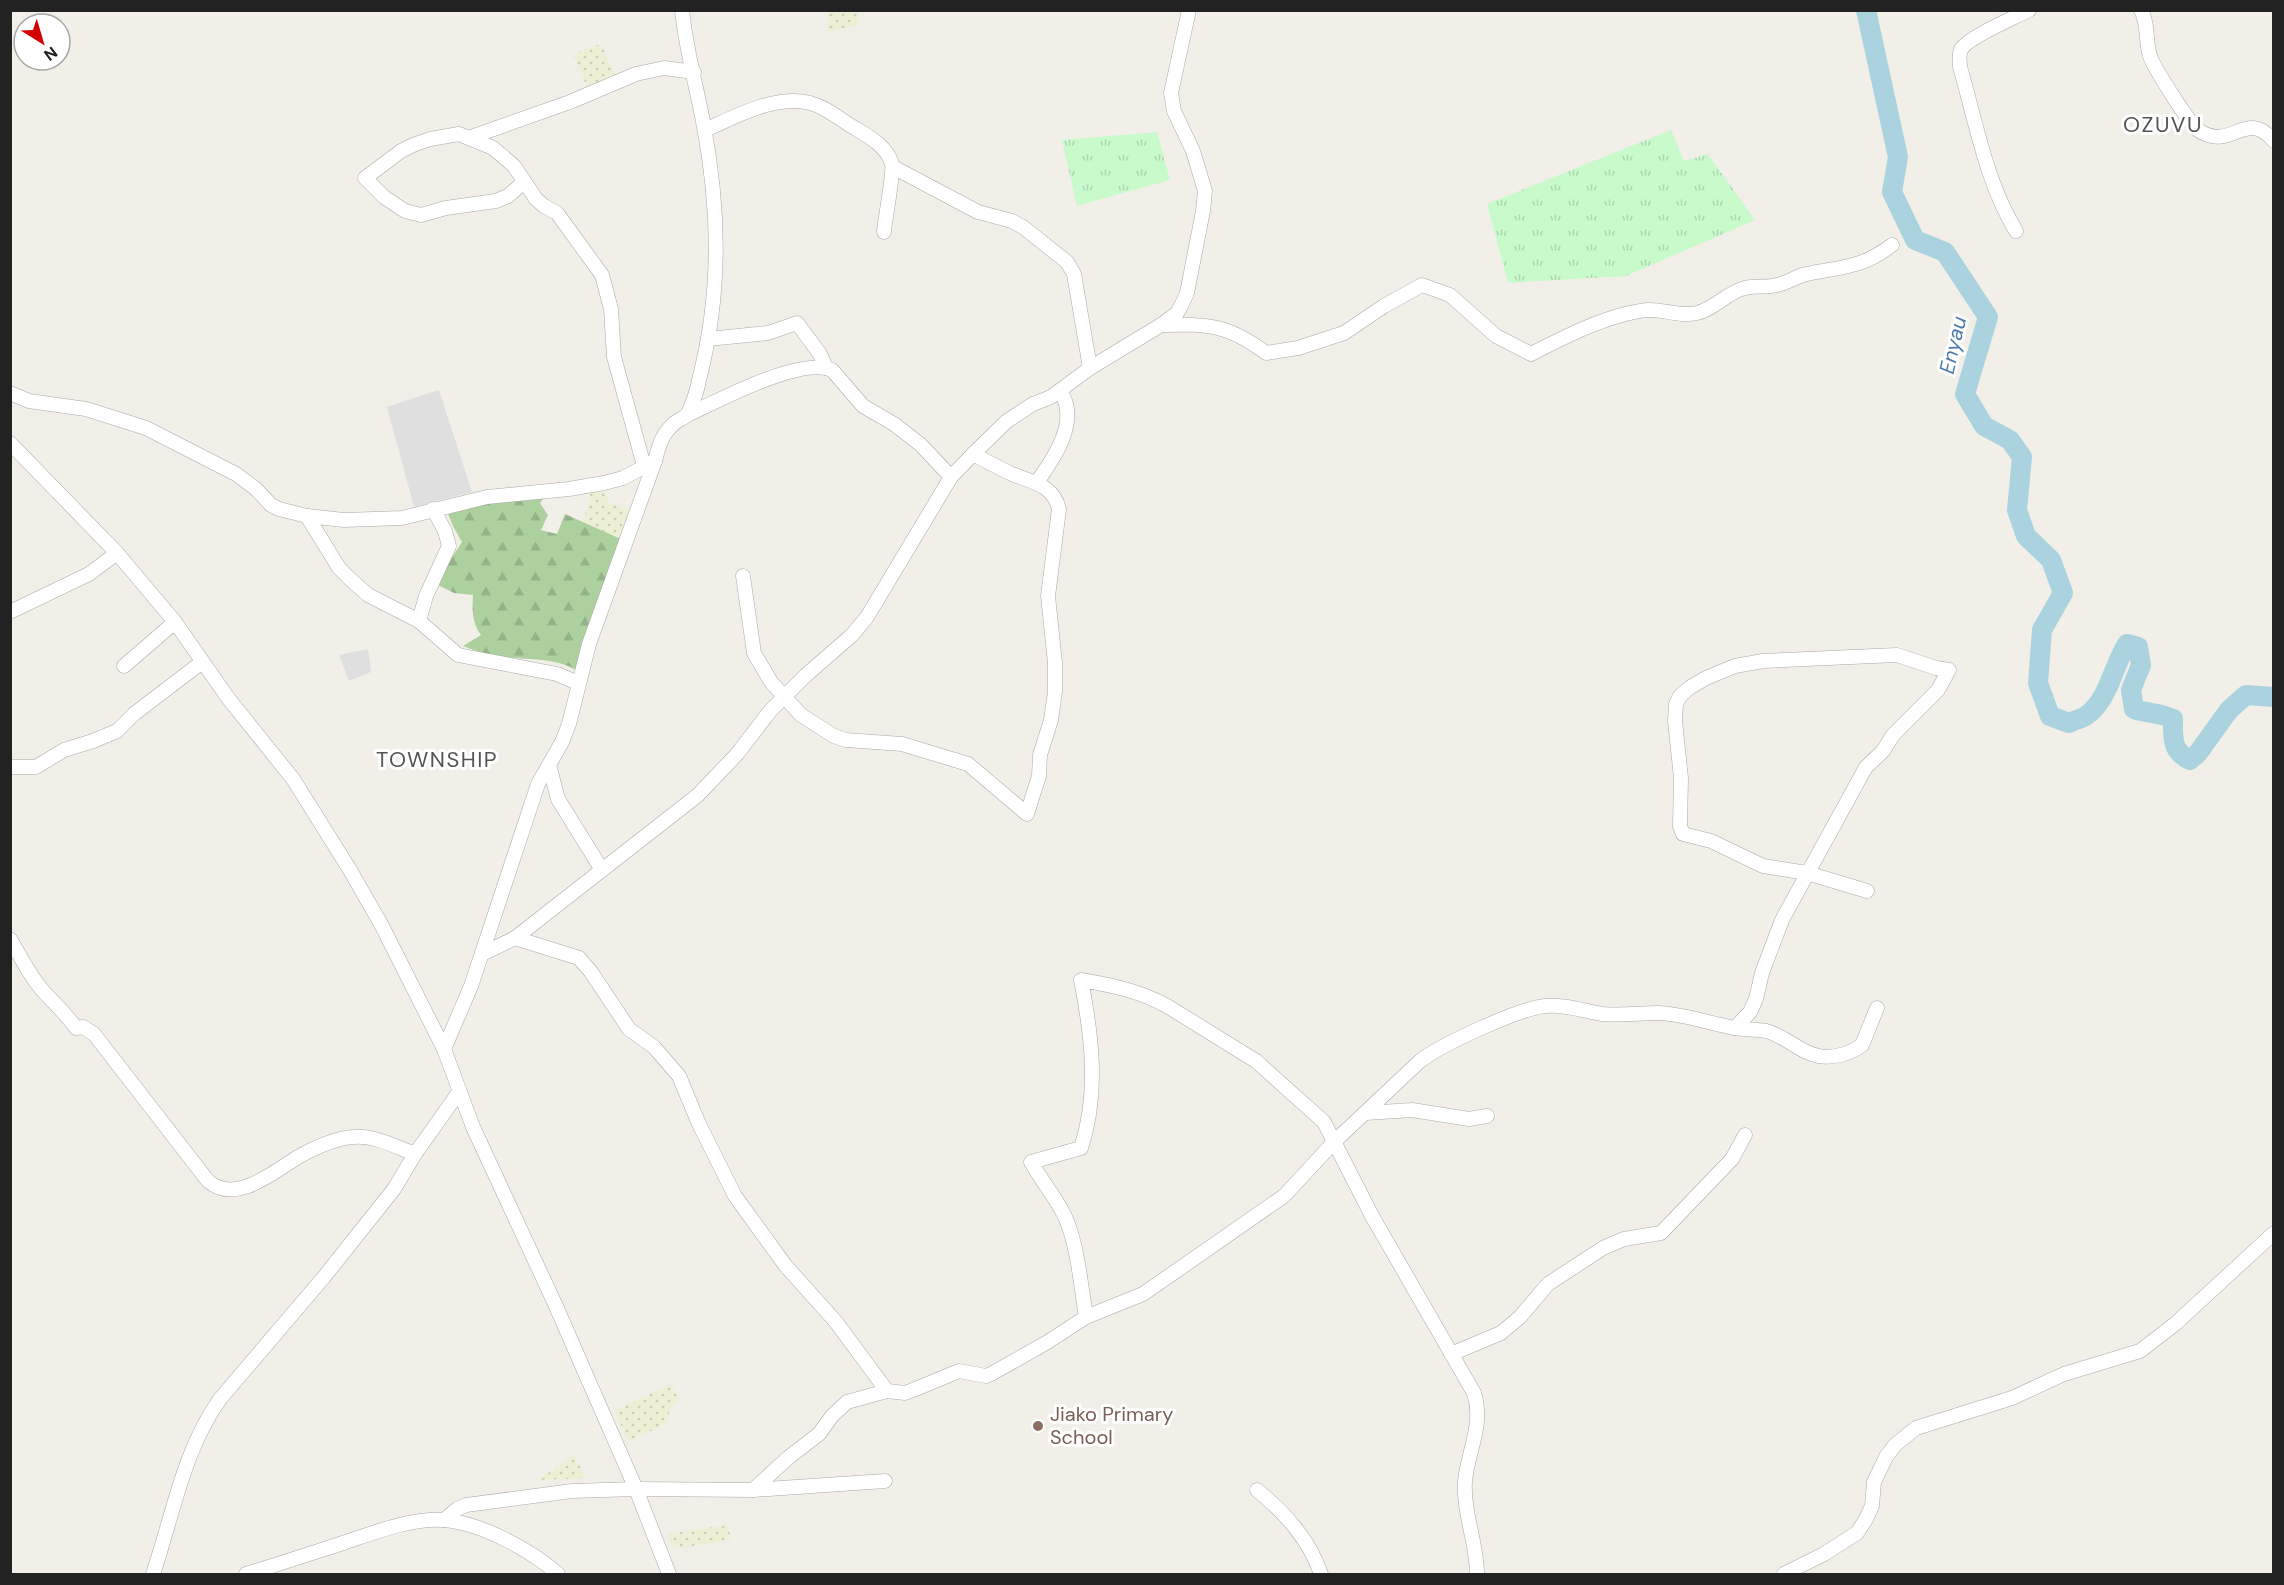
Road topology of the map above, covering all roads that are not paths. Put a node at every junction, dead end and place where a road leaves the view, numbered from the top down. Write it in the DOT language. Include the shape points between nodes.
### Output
graph roads {
  1 [pos="682,10"];
  2 [pos="1189,10"];
  3 [pos="2029,10"];
  4 [pos="2140,10"];
  5 [pos="694,72"];
  6 [pos="705,130"];
  7 [pos="471,137"];
  8 [pos="2274,141"];
  9 [pos="893,167"];
  10 [pos="524,182"];
  11 [pos="2016,231"];
  12 [pos="884,232"];
  13 [pos="1892,245"];
  14 [pos="1161,325"];
  15 [pos="708,339"];
  16 [pos="826,368"];
  17 [pos="1090,368"];
  18 [pos="1060,391"];
  19 [pos="10,393"];
  20 [pos="687,414"];
  21 [pos="10,443"];
  22 [pos="973,454"];
  23 [pos="650,463"];
  24 [pos="951,477"];
  25 [pos="1037,482"];
  26 [pos="433,509"];
  27 [pos="307,516"];
  28 [pos="117,553"];
  29 [pos="743,576"];
  30 [pos="10,612"];
  31 [pos="419,621"];
  32 [pos="176,622"];
  33 [pos="202,662"];
  34 [pos="124,666"];
  35 [pos="578,683"];
  36 [pos="784,698"];
  37 [pos="549,765"];
  38 [pos="10,767"];
  39 [pos="602,870"];
  40 [pos="1807,873"];
  41 [pos="1867,891"];
  42 [pos="515,938"];
  43 [pos="10,939"];
  44 [pos="482,954"];
  45 [pos="1877,1008"];
  46 [pos="1735,1028"];
  47 [pos="444,1049"];
  48 [pos="459,1092"];
  49 [pos="1366,1113"];
  50 [pos="1487,1116"];
  51 [pos="1745,1135"];
  52 [pos="1335,1141"];
  53 [pos="415,1154"];
  54 [pos="2274,1233"];
  55 [pos="1086,1317"];
  56 [pos="1451,1354"];
  57 [pos="887,1391"];
  58 [pos="885,1481"];
  59 [pos="636,1489"];
  60 [pos="753,1490"];
  61 [pos="1257,1490"];
  62 [pos="444,1520"];
  63 [pos="153,1575"];
  64 [pos="246,1575"];
  65 [pos="558,1575"];
  66 [pos="669,1575"];
  67 [pos="1321,1575"];
  68 [pos="1478,1575"];
  69 [pos="1784,1575"];
  1 -- 5 [label="street"];
  2 -- 14 [label="street" via="1171,93 1174,111 1193,151 1205,191 1187,293 1177,313"];
  3 -- 11 [label="street" via="1970,42 1959,56 1997,193"];
  4 -- 8 [label="street" via="2155,67 2197,130 2221,138 2254,127"];
  5 -- 6 [label="street"];
  5 -- 7 [label="street" via="664,68 643,72"];
  6 -- 9 [label="street" via="753,108 811,103 880,145"];
  6 -- 15 [label="street" via="715,195 717,253"];
  7 -- 10 [label="street" via="503,156"];
  7 -- 10 [label="street" via="459,134 413,145 365,178 405,211 421,215 496,201"];
  9 -- 12 [label="street"];
  9 -- 17 [label="street" via="978,212 1023,227 1067,262 1074,274"];
  10 -- 23 [label="street" via="536,199 557,213 602,275 616,366"];
  13 -- 14 [label="street" via="1858,265 1808,274 1776,286 1746,288 1696,313 1645,310 1574,332 1531,354 1496,336 1450,295 1422,285 1344,333 1298,348 1266,353 1227,329"];
  14 -- 17 [label="street"];
  15 -- 16 [label="street" via="768,333 797,323"];
  15 -- 20 [label="street" via="699,383"];
  16 -- 20 [label="street" via="792,370"];
  16 -- 24 [label="street" via="858,402 921,445"];
  17 -- 18 [label="street"];
  18 -- 22 [label="street" via="1007,421"];
  18 -- 25 [label="street" via="1068,408 1067,422 1056,453"];
  19 -- 27 [label="street" via="86,409 146,428 236,474 271,505"];
  20 -- 23 [label="street" via="665,433"];
  21 -- 28 [label="street"];
  22 -- 24 [label="street"];
  22 -- 25 [label="street"];
  23 -- 26 [label="street" via="604,483 487,497"];
  23 -- 35 [label="street"];
  24 -- 36 [label="street" via="867,617"];
  25 -- 36 [label="street" via="1051,492 1059,509 1048,596 1055,692 1039,776 1027,814 968,764 902,744 834,736 801,715"];
  26 -- 27 [label="street" via="402,518 344,520"];
  26 -- 31 [label="street" via="448,546"];
  27 -- 31 [label="street" via="350,579 368,595"];
  28 -- 30 [label="street" via="89,574"];
  28 -- 32 [label="street"];
  29 -- 36 [label="street" via="754,654"];
  31 -- 35 [label="street" via="458,655 548,672"];
  32 -- 33 [label="street"];
  32 -- 34 [label="street"];
  33 -- 38 [label="street" via="117,731 64,750 36,767"];
  33 -- 47 [label="street" via="318,816 382,926"];
  35 -- 37 [label="street" via="566,733"];
  36 -- 39 [label="street" via="698,795"];
  37 -- 39 [label="street" via="558,799"];
  37 -- 44 [label="street" via="537,784"];
  39 -- 42 [label="street"];
  40 -- 40 [label="street" via="1866,767 1938,690 1949,670 1896,655 1763,661 1706,678 1680,696 1675,722 1683,834 1711,841 1763,866"];
  40 -- 41 [label="street"];
  40 -- 46 [label="street" via="1782,920 1750,1012"];
  42 -- 44 [label="street"];
  42 -- 57 [label="street" via="579,958 629,1029 654,1047 679,1076 735,1196"];
  43 -- 53 [label="street" via="44,993 76,1028 83,1027 94,1034 215,1187 236,1190 253,1185 311,1151 351,1137 386,1143"];
  44 -- 47 [label="street"];
  45 -- 46 [label="street" via="1862,1045 1830,1057 1813,1054 1767,1032"];
  46 -- 49 [label="street" via="1659,1013 1612,1015 1554,1006 1533,1008 1429,1054"];
  47 -- 48 [label="street"];
  48 -- 53 [label="street"];
  48 -- 59 [label="street"];
  49 -- 50 [label="street" via="1412,1110 1469,1119"];
  49 -- 52 [label="street"];
  51 -- 56 [label="street" via="1732,1159 1661,1233 1624,1239 1603,1248 1548,1284 1501,1333"];
  52 -- 55 [label="street" via="1292,1190 1226,1238 1143,1294"];
  52 -- 55 [label="street" via="1320,1117 1256,1061 1154,999 1081,980 1088,1015 1092,1087 1086,1131 1081,1148 1030,1162 1068,1225"];
  52 -- 56 [label="street" via="1372,1216"];
  53 -- 63 [label="street" via="394,1190 206,1419 176,1496"];
  54 -- 69 [label="street" via="2140,1351 1916,1428 1895,1444 1886,1457 1874,1482 1872,1506 1857,1533"];
  55 -- 57 [label="street" via="986,1376 959,1371 905,1393"];
  56 -- 68 [label="street" via="1476,1399 1477,1430 1465,1496"];
  57 -- 60 [label="street" via="847,1402 819,1434"];
  58 -- 60 [label="street"];
  59 -- 60 [label="street"];
  59 -- 62 [label="street" via="572,1491 479,1502 458,1509"];
  59 -- 66 [label="street"];
  61 -- 67 [label="street" via="1282,1511 1307,1544"];
  62 -- 64 [label="street" via="386,1529"];
  62 -- 65 [label="street" via="483,1530 525,1551"];
}
